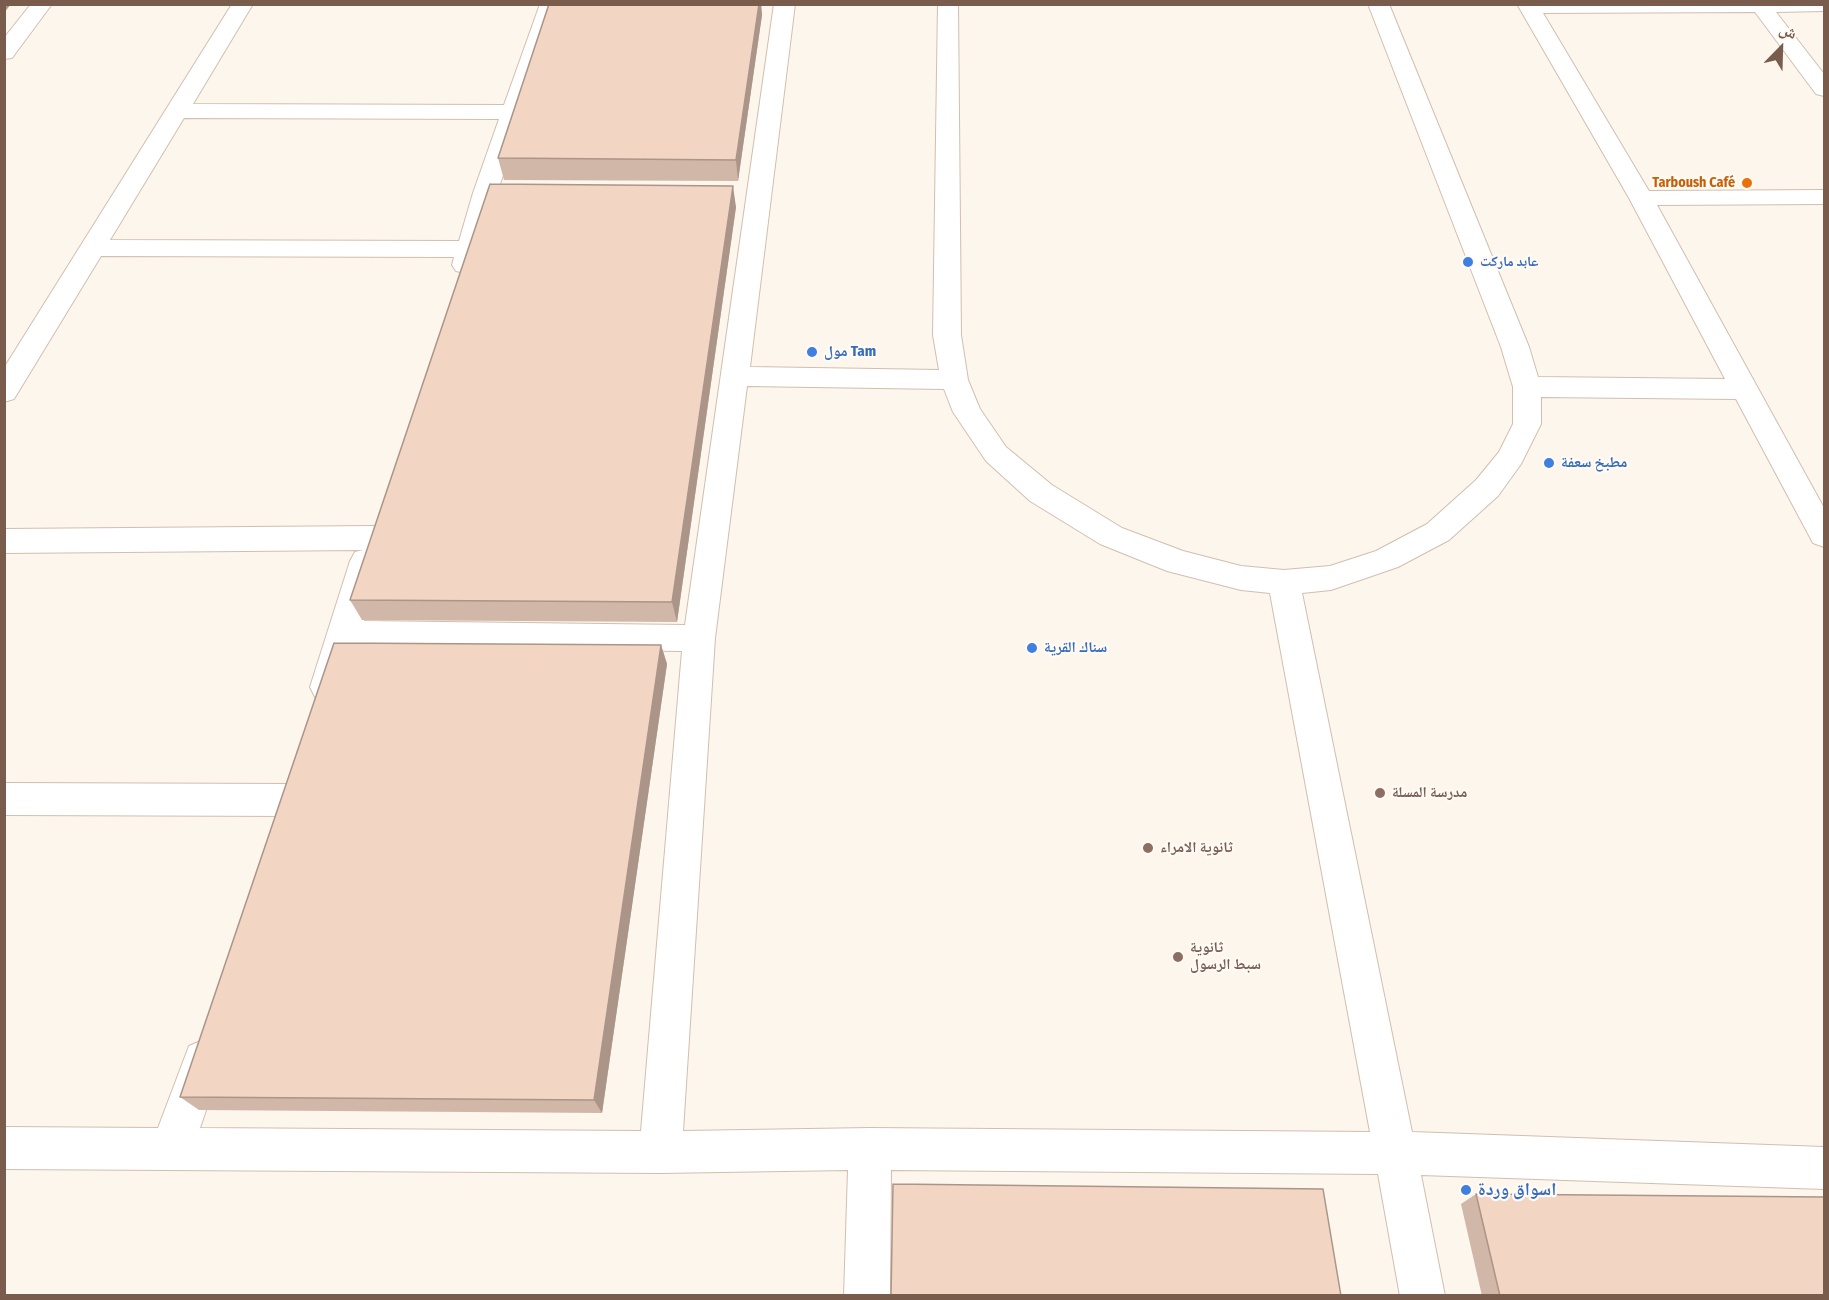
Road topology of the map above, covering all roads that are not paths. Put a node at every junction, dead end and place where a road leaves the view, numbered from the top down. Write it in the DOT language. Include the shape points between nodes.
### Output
graph roads {
  1 [pos="42,4"];
  2 [pos="243,4"];
  3 [pos="551,4"];
  4 [pos="785,4"];
  5 [pos="948,4"];
  6 [pos="1378,4"];
  7 [pos="1528,5"];
  8 [pos="1824,5"];
  9 [pos="1761,6"];
  10 [pos="4,53"];
  11 [pos="1824,89"];
  12 [pos="176,111"];
  13 [pos="513,112"];
  14 [pos="1824,197"];
  15 [pos="1641,198"];
  16 [pos="94,248"];
  17 [pos="470,249"];
  18 [pos="455,294"];
  19 [pos="733,376"];
  20 [pos="954,380"];
  21 [pos="7,384"];
  22 [pos="1527,387"];
  23 [pos="1744,389"];
  24 [pos="1824,536"];
  25 [pos="4,541"];
  26 [pos="1284,582"];
  27 [pos="343,634"];
  28 [pos="699,638"];
  29 [pos="319,712"];
  30 [pos="4,799"];
  31 [pos="290,804"];
  32 [pos="214,1026"];
  33 [pos="4,1148"];
  34 [pos="172,1149"];
  35 [pos="870,1149"];
  36 [pos="660,1152"];
  37 [pos="1396,1153"];
  38 [pos="1824,1168"];
  39 [pos="867,1296"];
  40 [pos="1423,1296"];
  1 -- 10 [label="street"];
  2 -- 12 [label="street"];
  3 -- 13 [label="street"];
  4 -- 19 [label="street" via="747,192"];
  5 -- 20 [label="street" via="947,335"];
  6 -- 22 [label="street" via="1515,347"];
  7 -- 9 [label="street"];
  7 -- 15 [label="street"];
  8 -- 9 [label="street"];
  9 -- 11 [label="street"];
  12 -- 13 [label="street"];
  12 -- 16 [label="street"];
  13 -- 17 [label="street" via="497,193"];
  14 -- 15 [label="street"];
  15 -- 23 [label="street"];
  16 -- 17 [label="street"];
  16 -- 21 [label="street"];
  17 -- 18 [label="street"];
  19 -- 20 [label="street"];
  19 -- 28 [label="street"];
  20 -- 26 [label="street" via="967,412 996,454 1041,493 1091,524 1178,562 1241,578"];
  22 -- 23 [label="street"];
  22 -- 26 [label="street" via="1527,424 1511,457 1487,488 1438,532 1387,560 1331,578"];
  23 -- 24 [label="street"];
  25 -- 27 [label="street" via="376,527"];
  26 -- 37 [label="street"];
  27 -- 28 [label="street"];
  27 -- 29 [label="street"];
  28 -- 36 [label="street"];
  30 -- 31 [label="street"];
  32 -- 34 [label="street"];
  33 -- 34 [label="street"];
  34 -- 36 [label="street"];
  35 -- 36 [label="street"];
  35 -- 37 [label="street"];
  35 -- 39 [label="street"];
  37 -- 38 [label="street"];
  37 -- 40 [label="street"];
}
